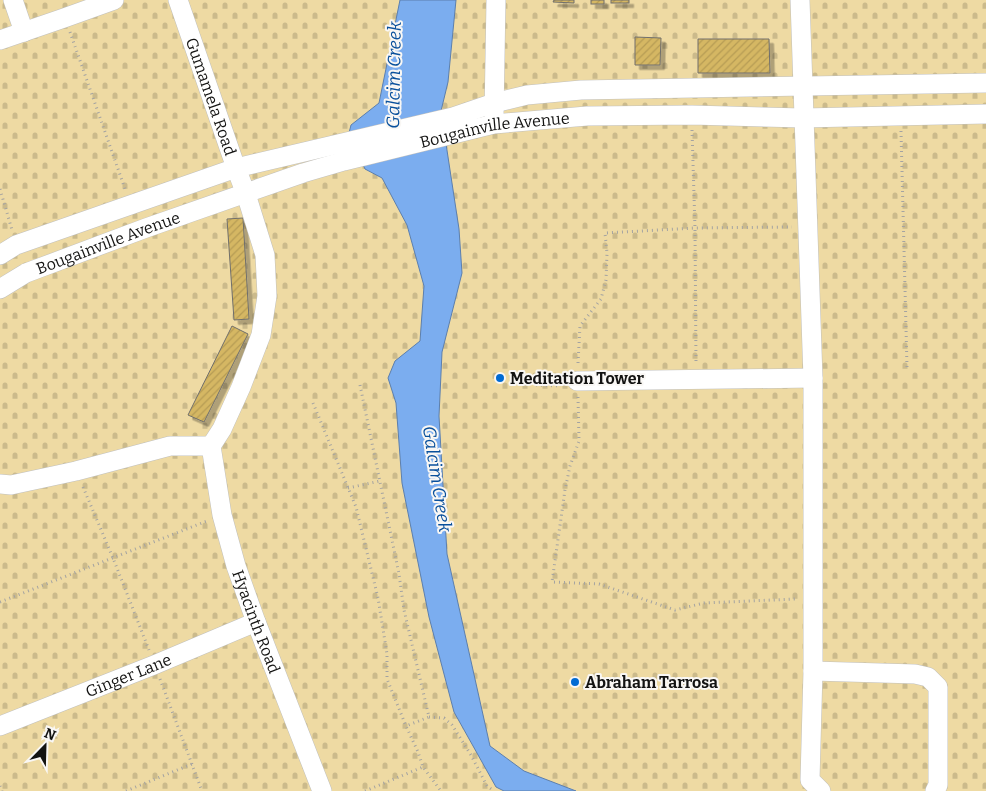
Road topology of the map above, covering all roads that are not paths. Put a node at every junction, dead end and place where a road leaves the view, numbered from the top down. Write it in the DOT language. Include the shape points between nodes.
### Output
graph roads {
  1 [pos="13,0"];
  2 [pos="114,0"];
  3 [pos="178,0"];
  4 [pos="496,0"];
  5 [pos="800,0"];
  6 [pos="24,32"];
  7 [pos="0,40"];
  8 [pos="986,83"];
  9 [pos="803,87"];
  10 [pos="494,103"];
  11 [pos="986,114"];
  12 [pos="803,118"];
  13 [pos="494,124"];
  14 [pos="453,125"];
  15 [pos="341,152"];
  16 [pos="236,168"];
  17 [pos="246,194"];
  18 [pos="0,255"];
  19 [pos="0,289"];
  20 [pos="813,378"];
  21 [pos="577,384"];
  22 [pos="211,446"];
  23 [pos="0,484"];
  24 [pos="256,622"];
  25 [pos="813,671"];
  26 [pos="0,726"];
  27 [pos="322,791"];
  28 [pos="821,791"];
  29 [pos="935,791"];
  1 -- 6 [label="street"];
  2 -- 6 [label="street"];
  3 -- 16 [label="street, Gumamela Road"];
  4 -- 10 [label="street"];
  5 -- 9 [label="street"];
  6 -- 7 [label="street"];
  8 -- 9 [label="street, Bougainville Avenue"];
  9 -- 10 [label="street, Bougainville Avenue" via="581,90 527,95"];
  9 -- 12 [label="street"];
  10 -- 13 [label="street"];
  10 -- 14 [label="street, Bougainville Avenue"];
  11 -- 12 [label="street, Bougainville Avenue"];
  12 -- 13 [label="street, Bougainville Avenue" via="587,116"];
  12 -- 20 [label="street"];
  13 -- 14 [label="street, Bougainville Avenue"];
  14 -- 15 [label="street, Bougainville Avenue"];
  15 -- 16 [label="street, Bougainville Avenue"];
  15 -- 17 [label="street, Bougainville Avenue" via="303,173"];
  16 -- 17 [label="street, Gumamela Road"];
  16 -- 18 [label="street, Bougainville Avenue" via="16,245"];
  17 -- 19 [label="street, Bougainville Avenue" via="26,273"];
  17 -- 22 [label="street" via="265,255 267,296 263,326 241,386"];
  20 -- 21 [label="street"];
  20 -- 25 [label="street"];
  22 -- 23 [label="street" via="170,446 76,471 11,485"];
  22 -- 24 [label="street, Hyacinth Road" via="222,515"];
  24 -- 26 [label="street, Ginger Lane"];
  24 -- 27 [label="street, Hyacinth Road"];
  25 -- 28 [label="street" via="810,780"];
  25 -- 29 [label="street" via="928,677 938,687 938,784"];
}
